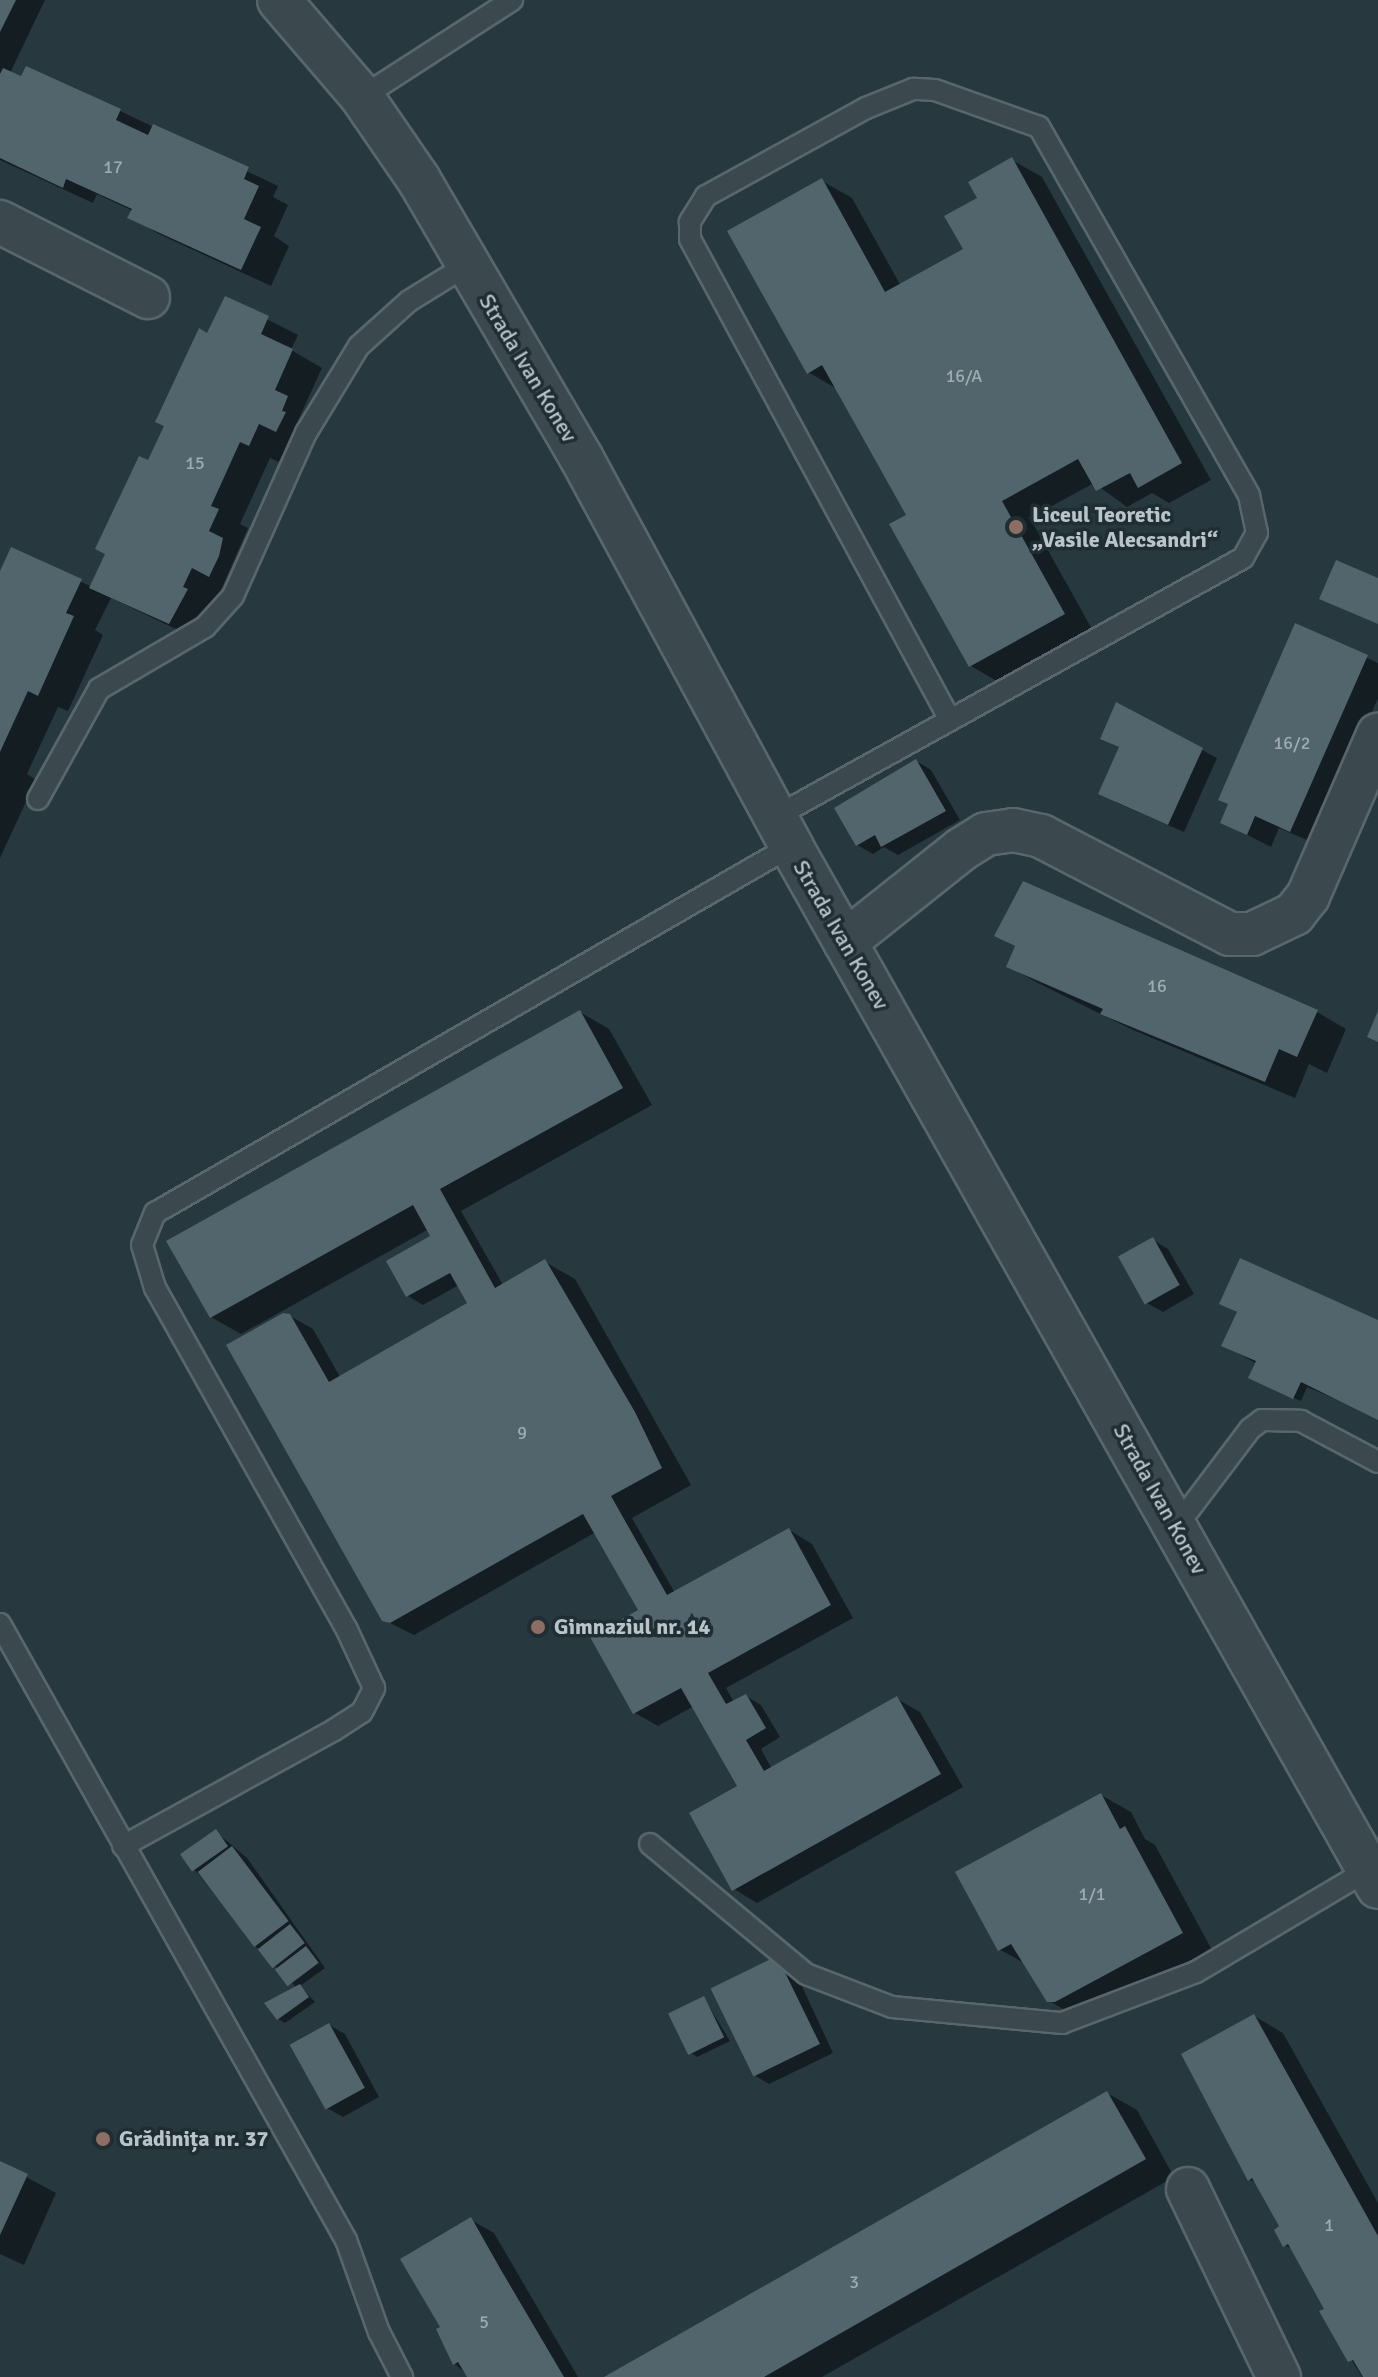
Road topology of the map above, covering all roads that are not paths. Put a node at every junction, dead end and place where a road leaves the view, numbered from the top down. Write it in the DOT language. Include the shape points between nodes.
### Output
graph roads {
  1 [pos="279,0"];
  2 [pos="512,0"];
  3 [pos="362,97"];
  4 [pos="0,222"];
  5 [pos="467,265"];
  6 [pos="148,297"];
  7 [pos="949,718"];
  8 [pos="1378,735"];
  9 [pos="38,799"];
  10 [pos="783,831"];
  11 [pos="845,942"];
  12 [pos="1378,1462"];
  13 [pos="1176,1527"];
  14 [pos="0,1624"];
  15 [pos="650,1844"];
  16 [pos="123,1846"];
  17 [pos="1373,1879"];
  18 [pos="1188,2189"];
  19 [pos="402,2377"];
  20 [pos="1279,2377"];
  1 -- 3 [label="street, Strada Ivan Konev"];
  2 -- 3 [label="lane"];
  3 -- 5 [label="street, Strada Ivan Konev" via="419,180"];
  4 -- 6 [label="street"];
  5 -- 9 [label="lane" via="409,301 359,346 306,433 233,596 205,627 99,689"];
  5 -- 10 [label="street, Strada Ivan Konev" via="582,459"];
  7 -- 7 [label="lane" via="1243,558 1257,533 1256,515 1039,127 935,90 913,89 866,108 706,196 690,222 690,239"];
  7 -- 10 [label="lane"];
  8 -- 11 [label="street" via="1308,896 1294,914 1252,934 1230,934 1041,836 1013,830 986,834 962,849"];
  10 -- 11 [label="street, Strada Ivan Konev"];
  10 -- 16 [label="lane" via="155,1213 142,1245 155,1288 347,1630 374,1688 362,1712 344,1724"];
  11 -- 13 [label="street, Strada Ivan Konev"];
  12 -- 13 [label="lane" via="1301,1421 1262,1420"];
  13 -- 17 [label="street, Strada Ivan Konev"];
  14 -- 16 [label="lane"];
  15 -- 17 [label="lane" via="806,1974 892,2007 1062,2023 1196,1972"];
  16 -- 19 [label="lane" via="346,2240 379,2332"];
  18 -- 20 [label="street"];
}
